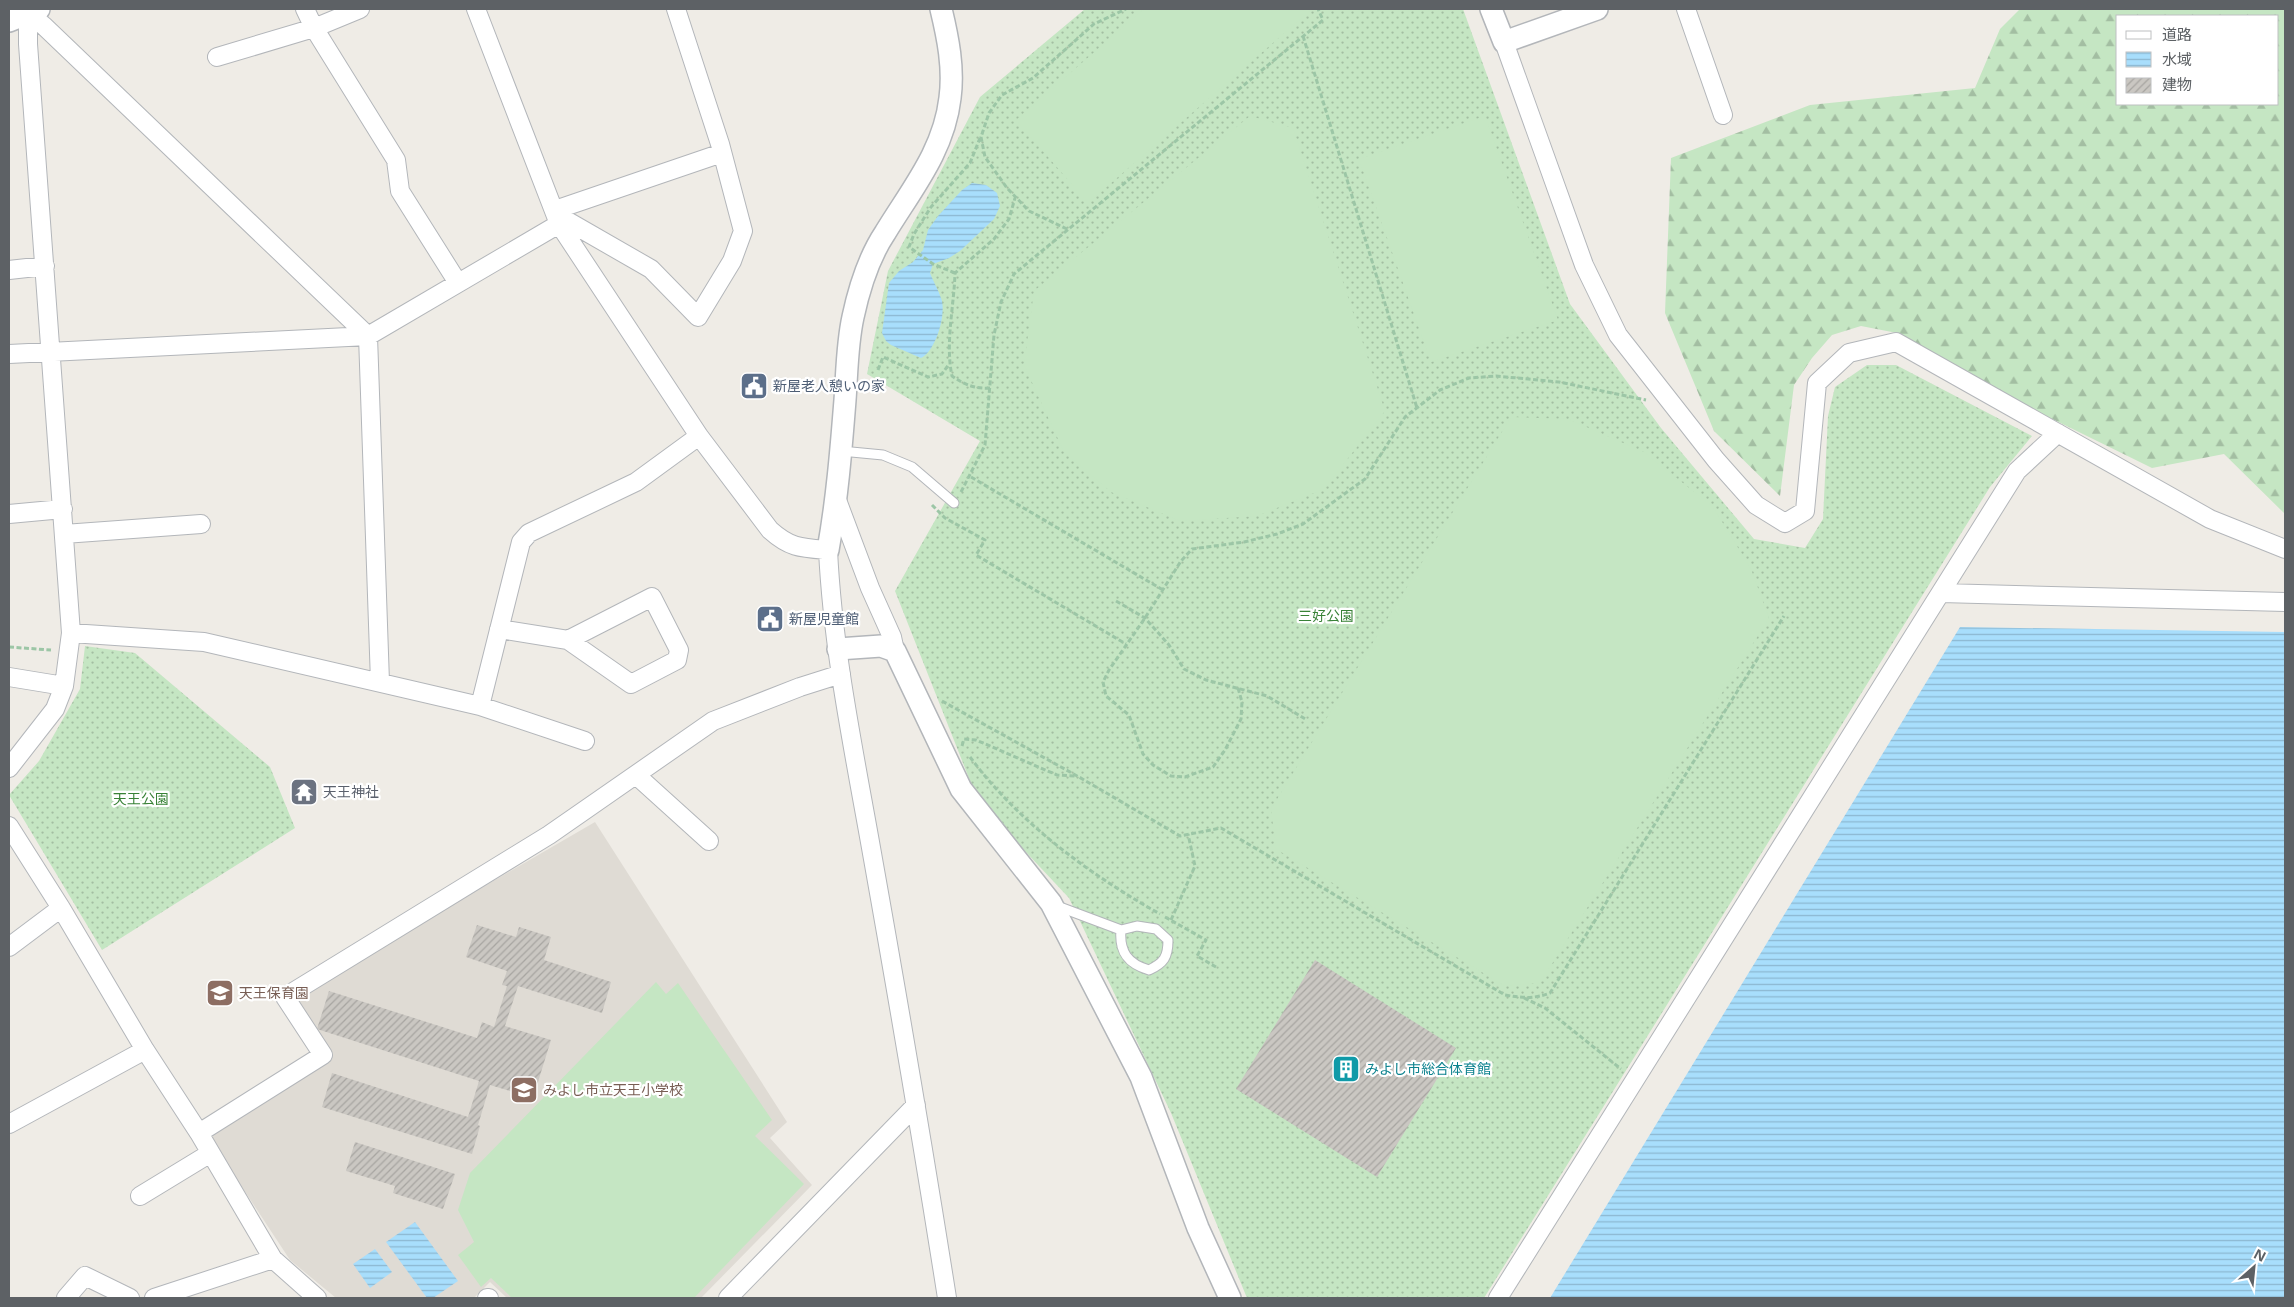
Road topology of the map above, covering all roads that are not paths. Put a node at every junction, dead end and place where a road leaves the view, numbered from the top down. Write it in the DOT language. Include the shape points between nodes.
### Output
graph roads {
  1 [pos="305,9"];
  2 [pos="360,9"];
  3 [pos="476,9"];
  4 [pos="676,9"];
  5 [pos="941,9"];
  6 [pos="1491,9"];
  7 [pos="1598,9"];
  8 [pos="1686,9"];
  9 [pos="26,13"];
  10 [pos="314,28"];
  11 [pos="1504,42"];
  12 [pos="217,57"];
  13 [pos="1723,115"];
  14 [pos="722,153"];
  15 [pos="557,216"];
  16 [pos="45,266"];
  17 [pos="9,270"];
  18 [pos="458,283"];
  19 [pos="368,336"];
  20 [pos="52,352"];
  21 [pos="9,354"];
  22 [pos="2058,433"];
  23 [pos="699,436"];
  24 [pos="841,451"];
  25 [pos="837,500"];
  26 [pos="954,503"];
  27 [pos="63,509"];
  28 [pos="9,514"];
  29 [pos="201,524"];
  30 [pos="64,534"];
  31 [pos="2285,549"];
  32 [pos="828,550"];
  33 [pos="1941,593"];
  34 [pos="2285,602"];
  35 [pos="499,629"];
  36 [pos="71,633"];
  37 [pos="568,640"];
  38 [pos="838,649"];
  39 [pos="895,651"];
  40 [pos="841,674"];
  41 [pos="9,677"];
  42 [pos="380,682"];
  43 [pos="64,686"];
  44 [pos="480,706"];
  45 [pos="585,741"];
  46 [pos="9,768"];
  47 [pos="636,775"];
  48 [pos="9,826"];
  49 [pos="709,841"];
  50 [pos="1051,903"];
  51 [pos="62,908"];
  52 [pos="1122,930"];
  53 [pos="9,946"];
  54 [pos="145,1050"];
  55 [pos="916,1105"];
  56 [pos="9,1124"];
  57 [pos="199,1133"];
  58 [pos="209,1154"];
  59 [pos="140,1196"];
  60 [pos="274,1259"];
  61 [pos="66,1298"];
  62 [pos="130,1298"];
  63 [pos="154,1298"];
  64 [pos="317,1298"];
  65 [pos="728,1298"];
  66 [pos="948,1298"];
  67 [pos="1230,1298"];
  68 [pos="1498,1298"];
  1 -- 10 [label="street"];
  2 -- 10 [label="street"];
  3 -- 15 [label="street"];
  4 -- 14 [label="street"];
  5 -- 24 [label="street" via="952,74 948,113 925,172 884,234 863,283 852,318"];
  6 -- 11 [label="street"];
  7 -- 11 [label="street"];
  8 -- 13 [label="street"];
  9 -- 16 [label="street"];
  9 -- 19 [label="street" via="44,26"];
  10 -- 12 [label="street"];
  10 -- 18 [label="street" via="396,160 400,191"];
  11 -- 22 [label="street" via="1584,265 1618,336 1716,460 1756,505 1785,524 1805,512 1817,383 1849,353 1896,342"];
  14 -- 15 [label="street"];
  14 -- 15 [label="street" via="743,231 732,262 698,317 651,269"];
  15 -- 18 [label="street"];
  15 -- 23 [label="street"];
  16 -- 17 [label="street"];
  16 -- 20 [label="street"];
  18 -- 19 [label="street"];
  19 -- 20 [label="street"];
  19 -- 42 [label="street"];
  20 -- 21 [label="street"];
  20 -- 27 [label="street"];
  22 -- 31 [label="street" via="2210,518"];
  22 -- 33 [label="street" via="2017,471"];
  23 -- 32 [label="street" via="770,530 797,548"];
  23 -- 35 [label="street" via="636,482 530,533 522,542"];
  24 -- 25 [label="street"];
  24 -- 26 [label="lane" via="883,455 912,467"];
  25 -- 32 [label="street"];
  25 -- 39 [label="street"];
  27 -- 28 [label="street"];
  27 -- 30 [label="street"];
  29 -- 30 [label="street"];
  30 -- 36 [label="street"];
  32 -- 38 [label="street"];
  33 -- 34 [label="street"];
  33 -- 68 [label="street"];
  35 -- 37 [label="street"];
  35 -- 44 [label="street"];
  36 -- 42 [label="street" via="204,642"];
  36 -- 43 [label="street"];
  37 -- 37 [label="street" via="630,684 677,660 679,650 652,597"];
  38 -- 39 [label="street" via="881,646"];
  38 -- 40 [label="street"];
  39 -- 50 [label="street" via="961,789"];
  40 -- 47 [label="street" via="713,721"];
  40 -- 55 [label="street"];
  41 -- 43 [label="street"];
  42 -- 44 [label="street"];
  43 -- 46 [label="street" via="55,709"];
  44 -- 45 [label="street"];
  47 -- 49 [label="street"];
  47 -- 57 [label="street" via="549,835 285,997 323,1055"];
  48 -- 51 [label="street"];
  50 -- 52 [label="lane"];
  50 -- 67 [label="street" via="1141,1077 1198,1228"];
  51 -- 53 [label="street"];
  51 -- 54 [label="street"];
  52 -- 52 [label="lane" via="1137,926 1156,929 1168,940 1168,954 1161,964 1149,970 1136,966 1126,958"];
  54 -- 56 [label="street"];
  54 -- 57 [label="street"];
  55 -- 65 [label="street"];
  55 -- 66 [label="street"];
  57 -- 58 [label="street"];
  58 -- 59 [label="street"];
  58 -- 60 [label="street"];
  60 -- 63 [label="street"];
  60 -- 64 [label="street"];
  61 -- 62 [label="street" via="85,1276"];
}
